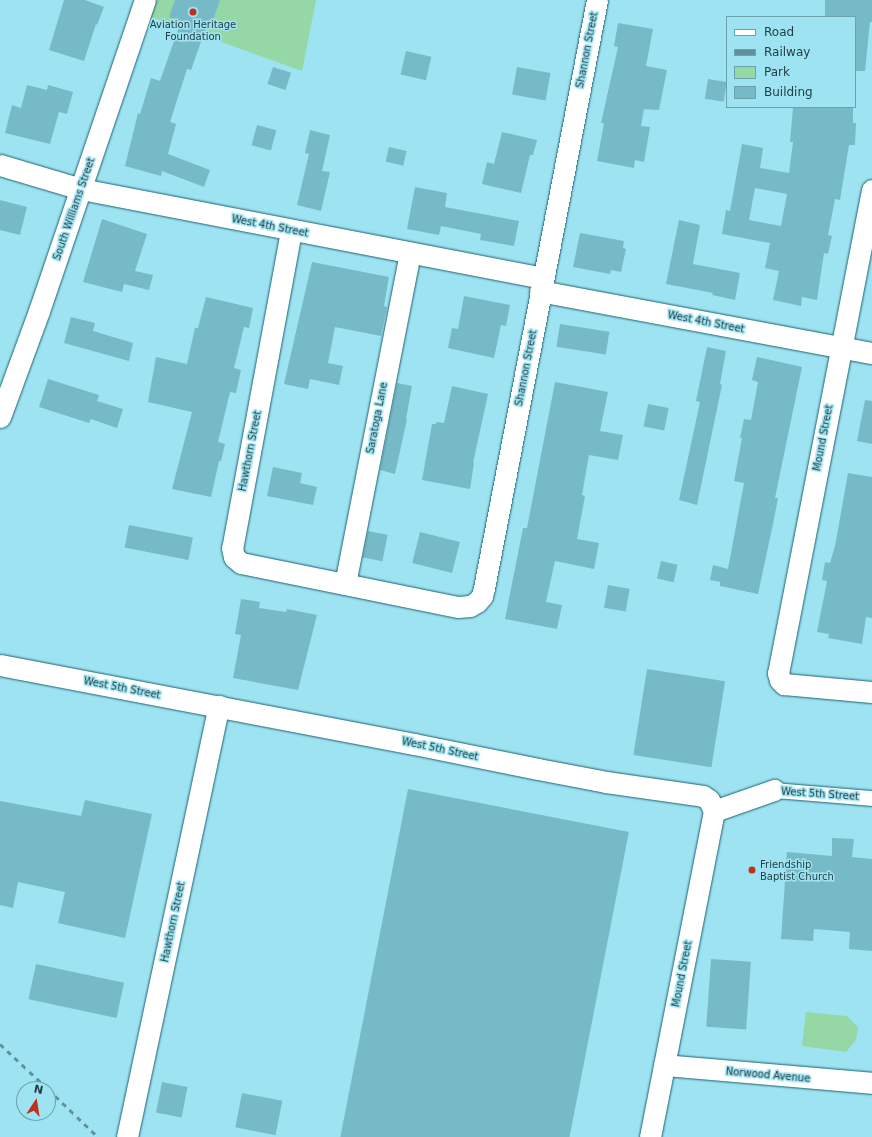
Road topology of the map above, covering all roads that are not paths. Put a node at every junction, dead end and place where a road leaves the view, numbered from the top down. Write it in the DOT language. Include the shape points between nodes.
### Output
graph roads {
  1 [pos="145,0"];
  2 [pos="597,0"];
  3 [pos="0,165"];
  4 [pos="81,189"];
  5 [pos="872,190"];
  6 [pos="291,231"];
  7 [pos="410,253"];
  8 [pos="541,285"];
  9 [pos="841,348"];
  10 [pos="872,353"];
  11 [pos="0,417"];
  12 [pos="345,584"];
  13 [pos="0,665"];
  14 [pos="872,692"];
  15 [pos="219,706"];
  16 [pos="774,790"];
  17 [pos="872,798"];
  18 [pos="714,812"];
  19 [pos="664,1065"];
  20 [pos="872,1083"];
  21 [pos="127,1137"];
  22 [pos="650,1137"];
  1 -- 4 [label="street, South Williams Street"];
  2 -- 8 [label="street, Shannon Street"];
  3 -- 4 [label="street, West 4th Street"];
  4 -- 6 [label="street, West 4th Street"];
  4 -- 11 [label="street, South Williams Street"];
  5 -- 9 [label="street, Mound Street"];
  6 -- 7 [label="street, West 4th Street"];
  6 -- 12 [label="street, Hawthorn Street" via="232,548 234,557 241,563"];
  7 -- 8 [label="street, West 4th Street"];
  7 -- 12 [label="street, Saratoga Lane"];
  8 -- 9 [label="street, West 4th Street"];
  8 -- 12 [label="street, Shannon Street" via="482,596 470,606 458,607"];
  9 -- 10 [label="street, West 4th Street"];
  9 -- 14 [label="street, Mound Street" via="778,673 784,684"];
  13 -- 15 [label="street, West 5th Street"];
  15 -- 18 [label="street, West 5th Street" via="538,770 703,796 709,800"];
  15 -- 21 [label="street, Hawthorn Street"];
  16 -- 17 [label="street, West 5th Street"];
  16 -- 18 [label="street, West 5th Street"];
  18 -- 19 [label="street, Mound Street"];
  19 -- 20 [label="street, Norwood Avenue"];
  19 -- 22 [label="street, Mound Street"];
}
